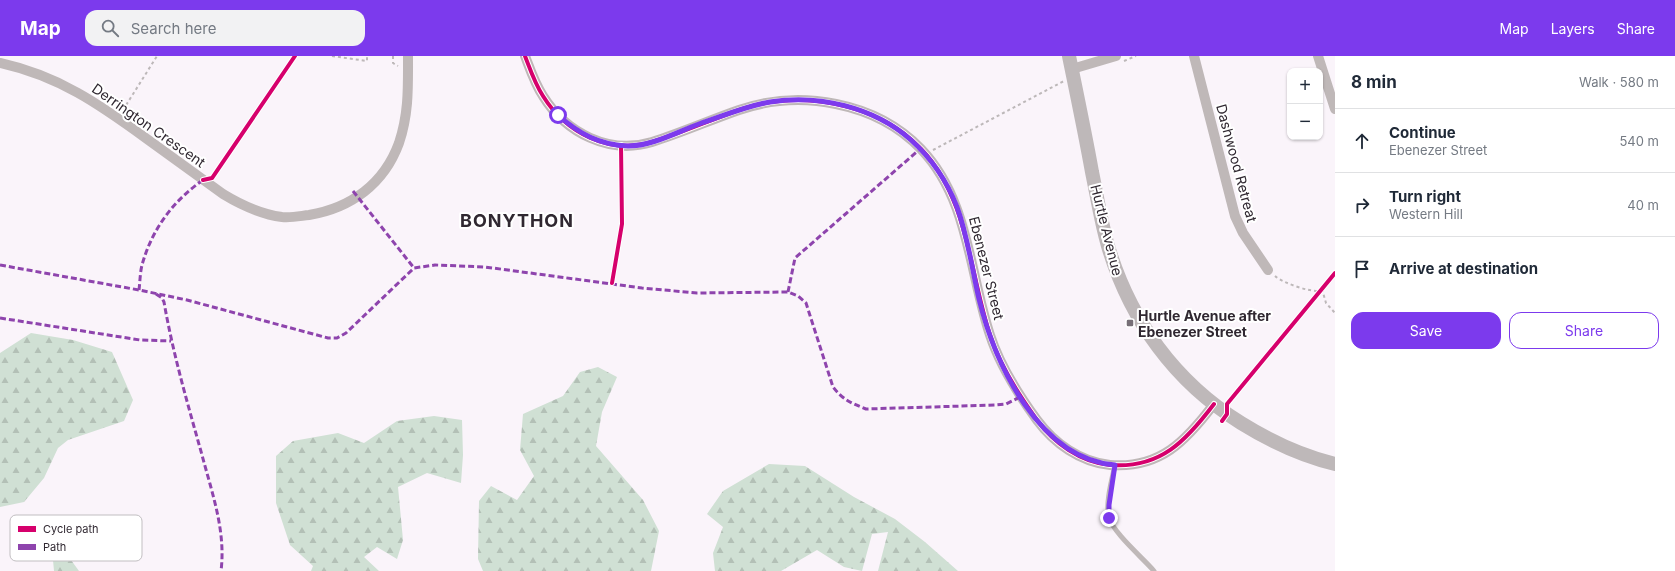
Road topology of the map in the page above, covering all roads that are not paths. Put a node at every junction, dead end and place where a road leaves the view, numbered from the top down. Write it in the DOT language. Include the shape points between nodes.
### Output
graph roads {
  1 [pos="408,56"];
  2 [pos="525,56"];
  3 [pos="1194,56"];
  4 [pos="1318,56"];
  5 [pos="1120,58"];
  6 [pos="13,61"];
  7 [pos="1070,62"];
  8 [pos="0,63"];
  9 [pos="1335,109"];
  10 [pos="1268,270"];
  11 [pos="1214,404"];
  12 [pos="1335,464"];
  13 [pos="1115,465"];
  14 [pos="1154,571"];
  1 -- 6 [label="street, Derrington Crescent" via="407,114 398,143 379,177 352,201 337,208 295,217 270,215 241,205 79,92"];
  2 -- 13 [label="street, Ebenezer Street" via="539,88 558,115 580,133 611,145 630,146 650,142 742,109 790,100 820,102 860,110 883,120 909,138 931,161 956,206 990,337 1020,397 1047,431 1067,449 1094,462"];
  3 -- 10 [label="street, Dashwood Retreat" via="1235,216 1243,233"];
  4 -- 9 [label="street"];
  5 -- 7 [label="street"];
  6 -- 8 [label="street, Derrington Crescent"];
  7 -- 11 [label="street, Hurtle Avenue" via="1104,229 1118,278 1132,308 1158,349 1189,383"];
  11 -- 12 [label="street, Hurtle Avenue" via="1271,440 1312,458"];
  11 -- 13 [label="street, Ebenezer Street" via="1188,437 1162,455 1143,463"];
  13 -- 14 [label="lane" via="1109,518 1119,533"];
}
